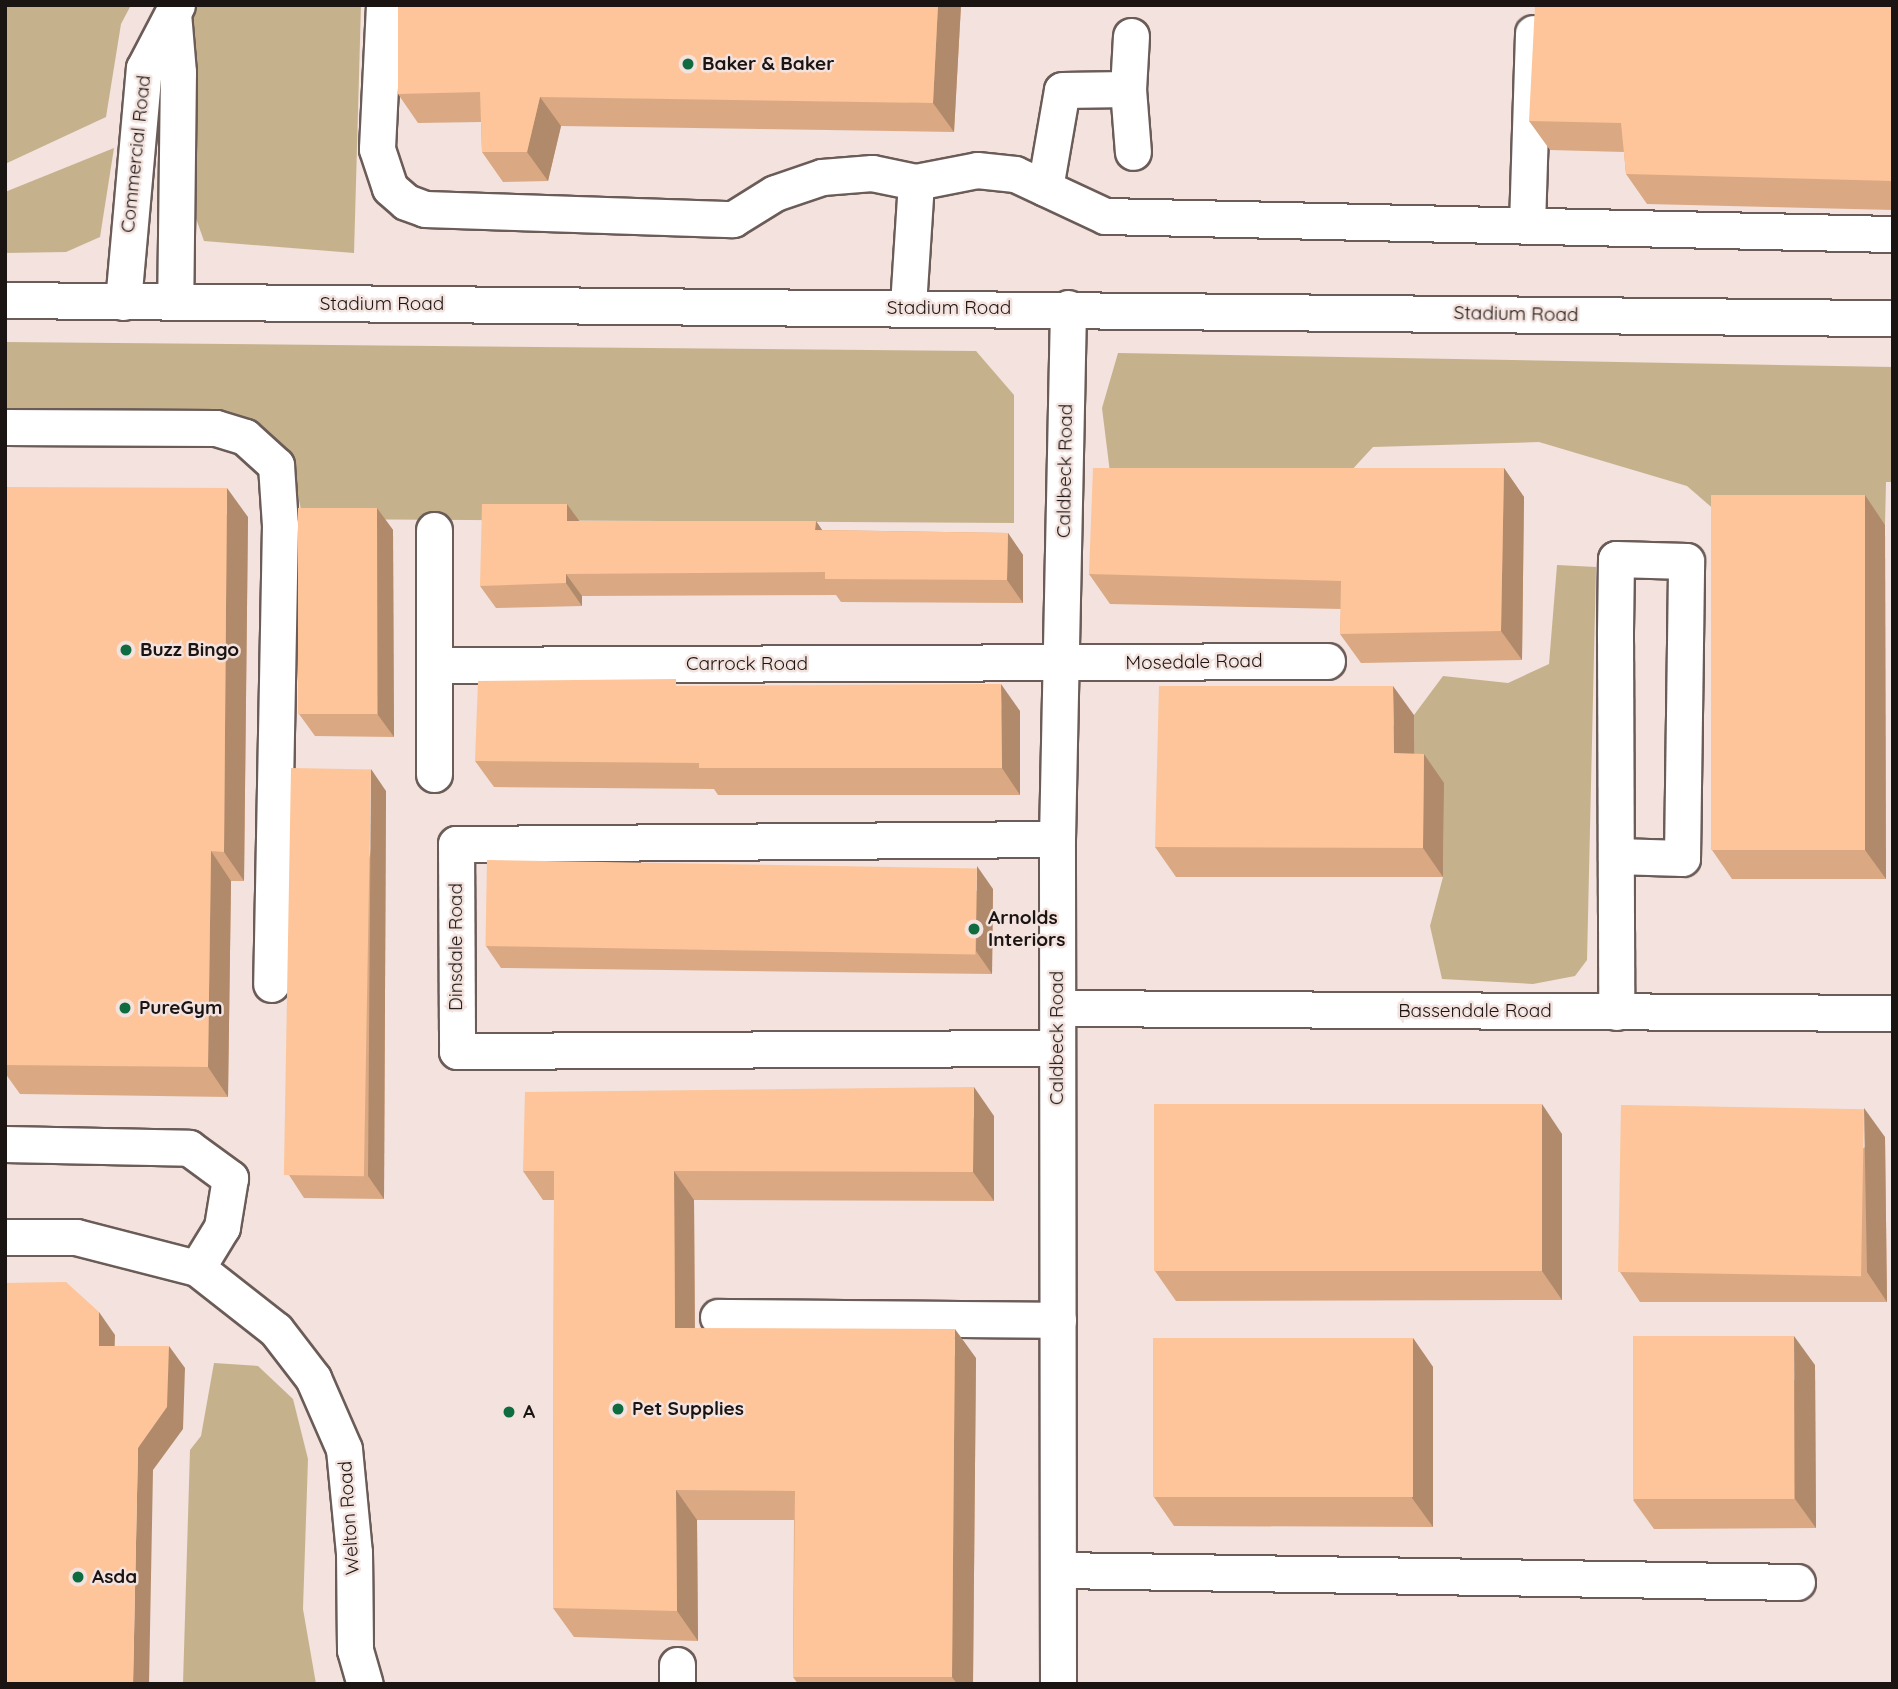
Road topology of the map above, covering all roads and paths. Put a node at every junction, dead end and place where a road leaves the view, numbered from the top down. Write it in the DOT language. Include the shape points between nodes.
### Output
graph roads {
  1 [pos="384,5"];
  2 [pos="175,9"];
  3 [pos="1532,33"];
  4 [pos="1131,36"];
  5 [pos="1128,89"];
  6 [pos="1133,152"];
  7 [pos="916,182"];
  8 [pos="1045,188"];
  9 [pos="1527,225"];
  10 [pos="1893,234"];
  11 [pos="5,300"];
  12 [pos="123,302"];
  13 [pos="175,302"];
  14 [pos="908,307"];
  15 [pos="1068,308"];
  16 [pos="1893,318"];
  17 [pos="5,427"];
  18 [pos="434,530"];
  19 [pos="1328,661"];
  20 [pos="1060,664"];
  21 [pos="434,665"];
  22 [pos="434,774"];
  23 [pos="1057,839"];
  24 [pos="1616,856"];
  25 [pos="271,984"];
  26 [pos="1058,1008"];
  27 [pos="1616,1012"];
  28 [pos="1893,1013"];
  29 [pos="1057,1048"];
  30 [pos="5,1144"];
  31 [pos="5,1237"];
  32 [pos="197,1268"];
  33 [pos="719,1317"];
  34 [pos="1058,1320"];
  35 [pos="1058,1570"];
  36 [pos="1797,1583"];
  37 [pos="365,1684"];
  38 [pos="1058,1684"];
  1 -- 7 [label="street" via="380,169 390,188 405,202 425,209 733,219 775,193 822,177 872,173"];
  2 -- 12 [label="street, Commercial Road" via="144,68"];
  2 -- 13 [label="street, Commercial Road"];
  3 -- 9 [label="street"];
  4 -- 5 [label="street"];
  5 -- 6 [label="street"];
  5 -- 8 [label="street" via="1062,90"];
  7 -- 8 [label="street" via="977,170 1015,173"];
  7 -- 14 [label="street"];
  8 -- 9 [label="street" via="1105,216"];
  9 -- 10 [label="street"];
  11 -- 12 [label="street, Stadium Road"];
  12 -- 13 [label="street, Stadium Road"];
  13 -- 14 [label="street, Stadium Road"];
  14 -- 15 [label="street, Stadium Road"];
  15 -- 16 [label="street, Stadium Road"];
  15 -- 20 [label="street, Caldbeck Road"];
  17 -- 25 [label="street" via="216,428 244,437 276,465 280,525"];
  18 -- 21 [label="street"];
  19 -- 20 [label="street, Mosedale Road"];
  20 -- 21 [label="street, Carrock Road"];
  20 -- 23 [label="street, Caldbeck Road"];
  21 -- 22 [label="street"];
  23 -- 26 [label="street, Caldbeck Road"];
  23 -- 29 [label="street, Dinsdale Road" via="456,844 456,858 457,1051"];
  24 -- 24 [label="street" via="1616,559 1686,561 1682,858"];
  24 -- 27 [label="street"];
  26 -- 27 [label="street, Bassendale Road"];
  26 -- 29 [label="street, Caldbeck Road"];
  27 -- 28 [label="street, Bassendale Road"];
  29 -- 34 [label="street, Caldbeck Road"];
  30 -- 32 [label="street" via="189,1147 230,1178 222,1227"];
  31 -- 32 [label="street, Welton Road" via="76,1237"];
  32 -- 37 [label="street, Welton Road" via="276,1330 313,1378 344,1449 354,1552 355,1650"];
  33 -- 34 [label="street"];
  34 -- 35 [label="street, Caldbeck Road"];
  35 -- 36 [label="street"];
  35 -- 38 [label="street, Caldbeck Road"];
}
